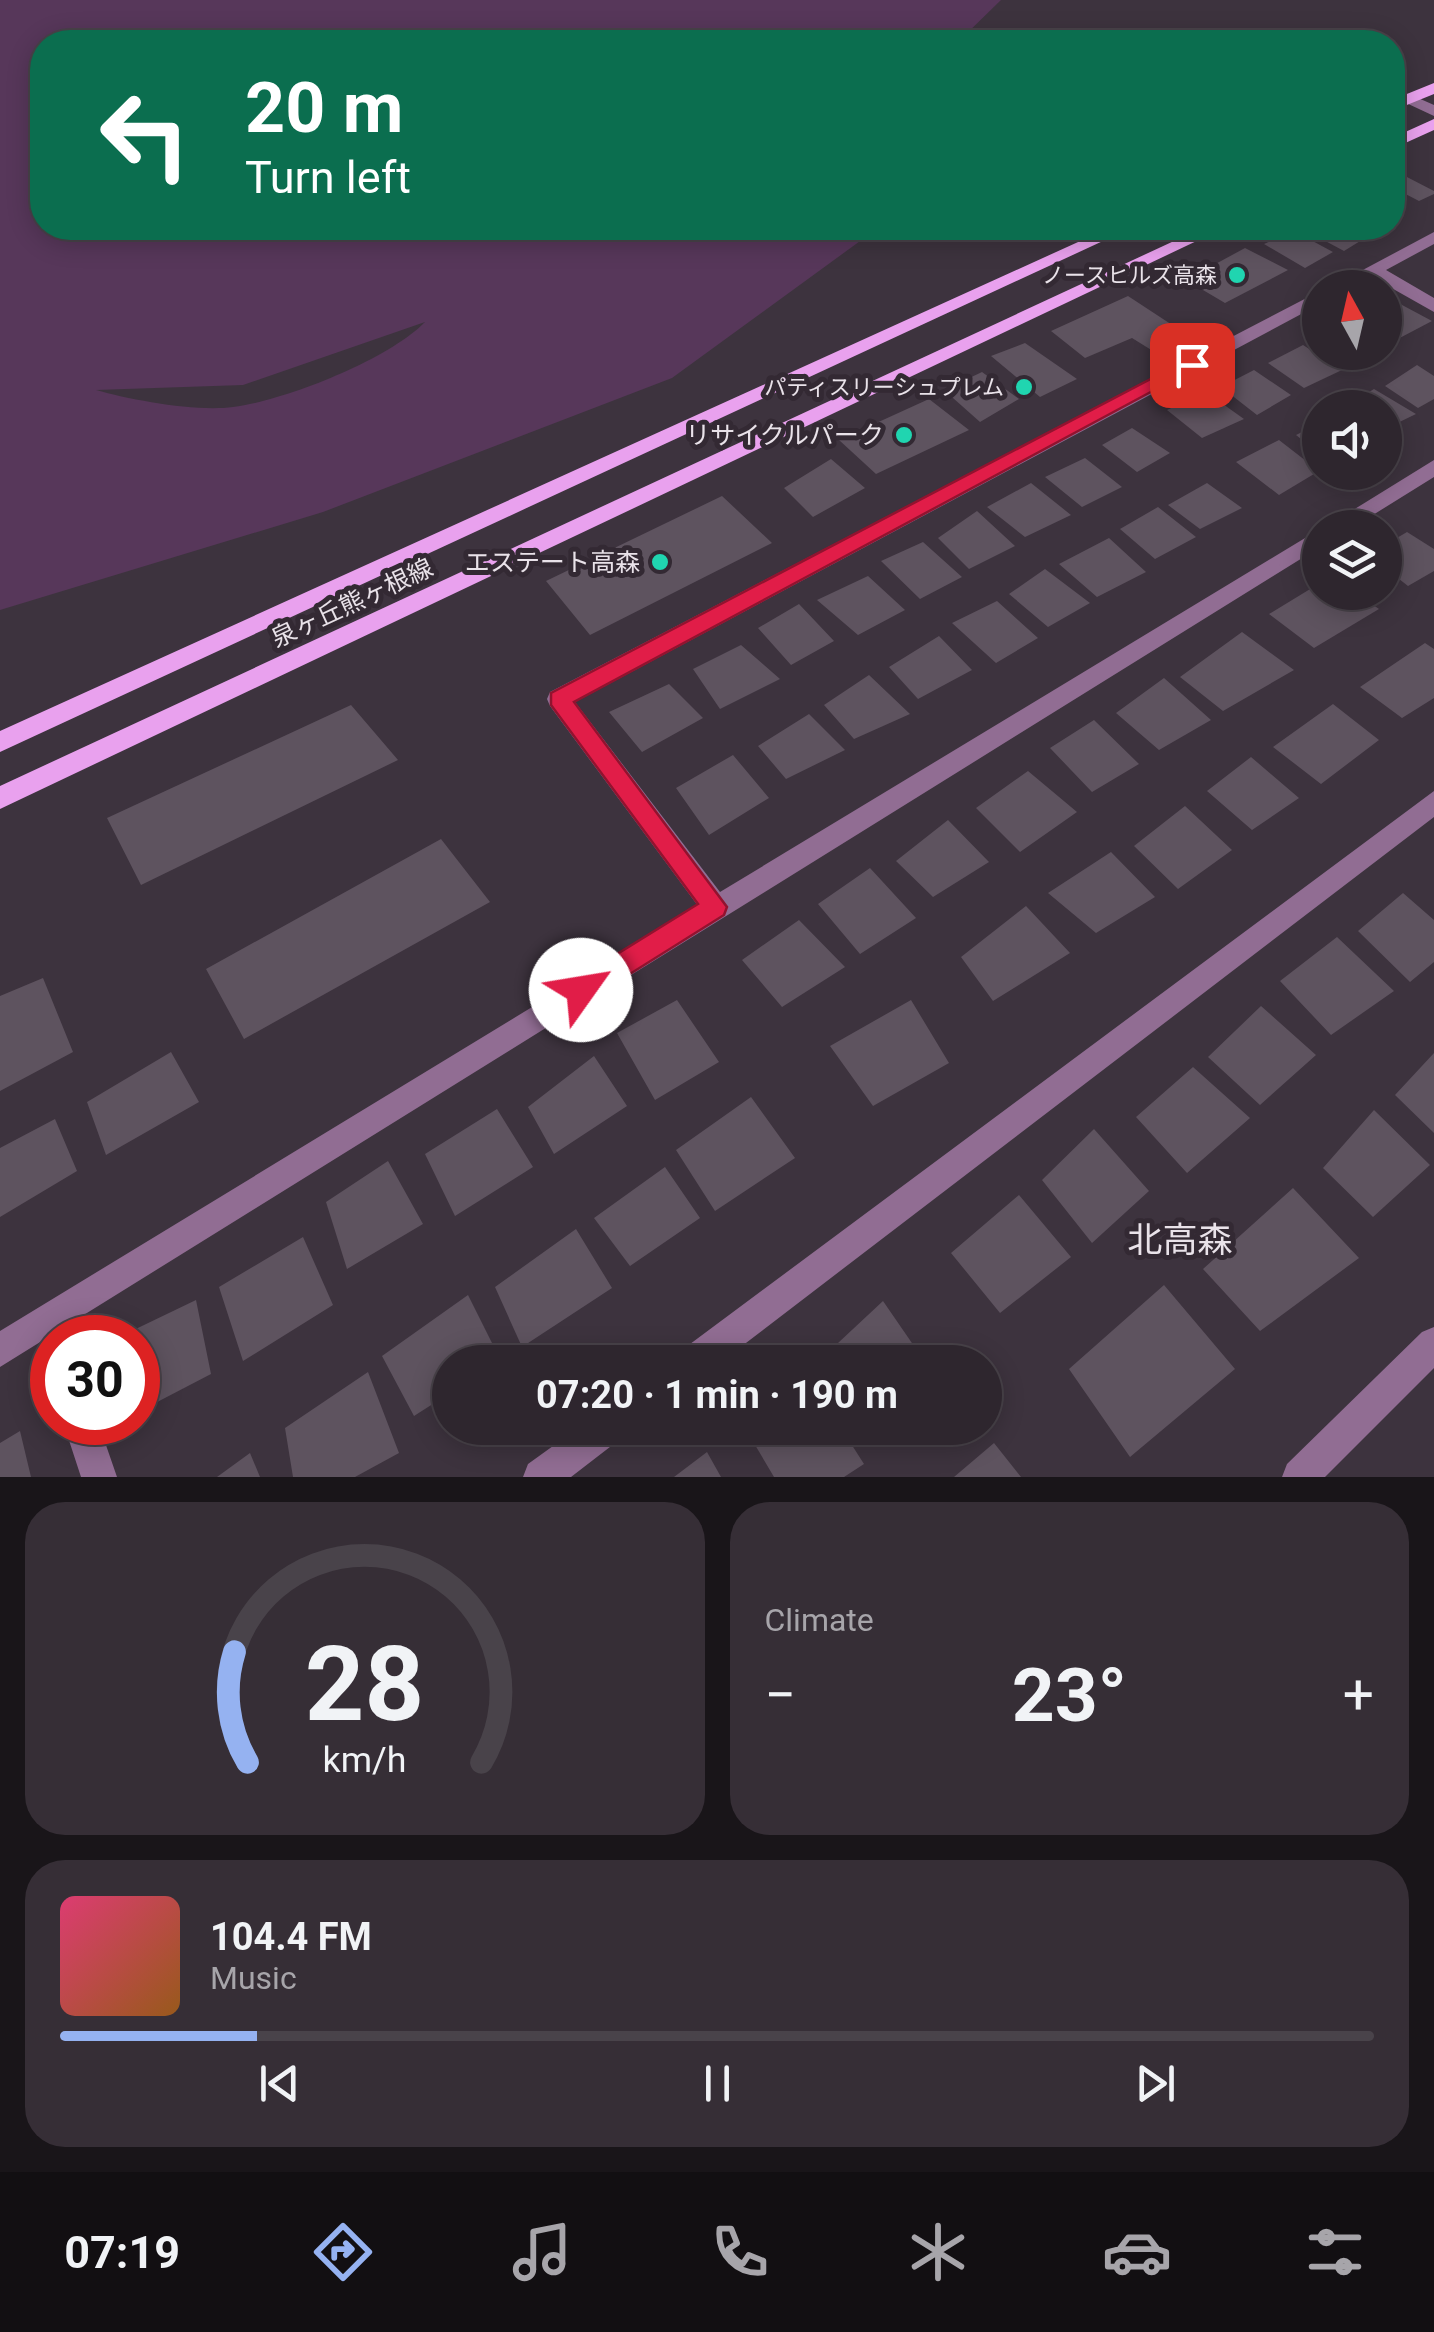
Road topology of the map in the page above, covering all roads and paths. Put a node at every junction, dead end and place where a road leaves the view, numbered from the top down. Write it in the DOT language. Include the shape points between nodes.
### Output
graph roads {
  1 [pos="1434,88"];
  2 [pos="1409,99"];
  3 [pos="1405,101"];
  4 [pos="1434,111"];
  5 [pos="1434,124"];
  6 [pos="1405,138"];
  7 [pos="1434,237"];
  8 [pos="1096,240"];
  9 [pos="1189,240"];
  10 [pos="1372,269"];
  11 [pos="1434,306"];
  12 [pos="1302,307"];
  13 [pos="1434,467"];
  14 [pos="1364,510"];
  15 [pos="1302,548"];
  16 [pos="0,742"];
  17 [pos="0,798"];
  18 [pos="1434,802"];
  19 [pos="715,907"];
  20 [pos="78,1315"];
  21 [pos="30,1340"];
  22 [pos="1434,1344"];
  23 [pos="716,1345"];
  24 [pos="0,1350"];
  25 [pos="88,1445"];
  26 [pos="584,1445"];
  27 [pos="99,1477"];
  28 [pos="541,1477"];
  29 [pos="1300,1477"];
  1 -- 2 [label="main road"];
  2 -- 3 [label="main road"];
  2 -- 4 [label="street"];
  5 -- 6 [label="main road"];
  7 -- 10 [label="street"];
  8 -- 16 [label="main road, 泉ヶ丘熊ヶ根線"];
  9 -- 17 [label="main road, 泉ヶ丘熊ヶ根線"];
  10 -- 11 [label="street"];
  12 -- 19 [label="street" via="559,699"];
  13 -- 14 [label="street"];
  15 -- 19 [label="street"];
  18 -- 23 [label="street"];
  19 -- 20 [label="street"];
  21 -- 24 [label="street"];
  22 -- 29 [label="street"];
  25 -- 27 [label="street"];
  26 -- 28 [label="street"];
}
